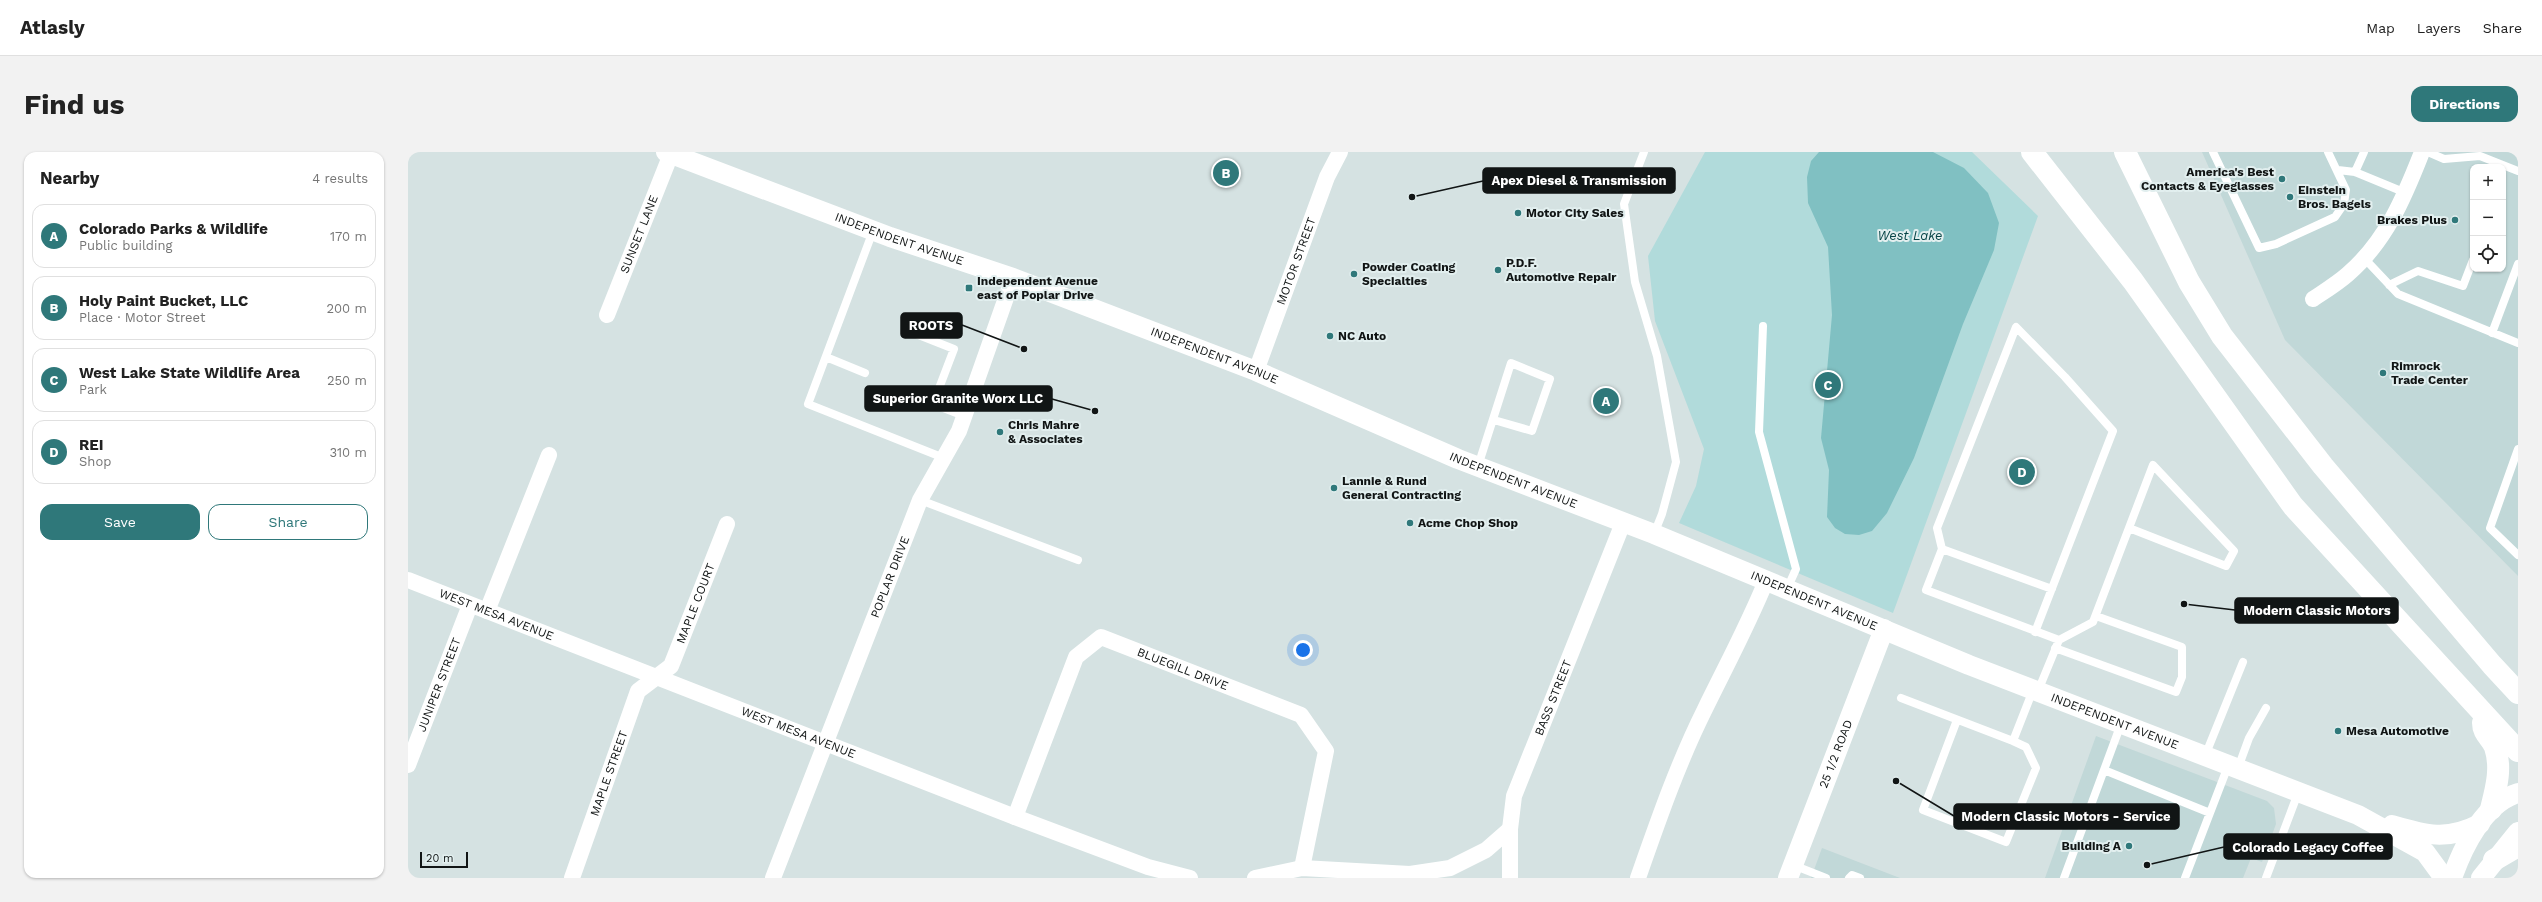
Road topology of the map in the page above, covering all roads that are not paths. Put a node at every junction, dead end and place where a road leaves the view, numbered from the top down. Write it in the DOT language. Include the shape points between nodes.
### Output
graph roads {
  1 [pos="1340,152"];
  2 [pos="1644,152"];
  3 [pos="2032,152"];
  4 [pos="2125,152"];
  5 [pos="2213,152"];
  6 [pos="2328,152"];
  7 [pos="2364,152"];
  8 [pos="2422,152"];
  9 [pos="2428,152"];
  10 [pos="669,153"];
  11 [pos="2338,170"];
  12 [pos="2518,171"];
  13 [pos="2356,172"];
  14 [pos="2406,193"];
  15 [pos="873,231"];
  16 [pos="2364,258"];
  17 [pos="2518,264"];
  18 [pos="2470,268"];
  19 [pos="1013,278"];
  20 [pos="2389,285"];
  21 [pos="2313,299"];
  22 [pos="607,315"];
  23 [pos="1763,326"];
  24 [pos="2492,333"];
  25 [pos="916,334"];
  26 [pos="2518,343"];
  27 [pos="826,357"];
  28 [pos="1256,371"];
  29 [pos="865,373"];
  30 [pos="964,416"];
  31 [pos="1494,420"];
  32 [pos="2518,449"];
  33 [pos="549,455"];
  34 [pos="944,458"];
  35 [pos="1478,466"];
  36 [pos="920,500"];
  37 [pos="1623,522"];
  38 [pos="727,524"];
  39 [pos="2129,528"];
  40 [pos="1654,534"];
  41 [pos="1942,549"];
  42 [pos="2518,555"];
  43 [pos="1078,560"];
  44 [pos="408,580"];
  45 [pos="1766,581"];
  46 [pos="1787,589"];
  47 [pos="2052,589"];
  48 [pos="470,605"];
  49 [pos="487,611"];
  50 [pos="2096,616"];
  51 [pos="1884,629"];
  52 [pos="2035,632"];
  53 [pos="2057,644"];
  54 [pos="2243,662"];
  55 [pos="2492,665"];
  56 [pos="2518,673"];
  57 [pos="657,677"];
  58 [pos="2036,691"];
  59 [pos="2518,693"];
  60 [pos="1901,698"];
  61 [pos="2266,708"];
  62 [pos="2483,712"];
  63 [pos="1957,720"];
  64 [pos="2121,724"];
  65 [pos="2013,741"];
  66 [pos="826,743"];
  67 [pos="2518,751"];
  68 [pos="2205,757"];
  69 [pos="408,765"];
  70 [pos="2233,767"];
  71 [pos="2104,770"];
  72 [pos="2298,792"];
  73 [pos="2518,793"];
  74 [pos="2210,813"];
  75 [pos="2358,816"];
  76 [pos="1015,817"];
  77 [pos="2486,817"];
  78 [pos="1510,829"];
  79 [pos="2518,832"];
  80 [pos="2518,846"];
  81 [pos="2494,860"];
  82 [pos="1302,868"];
  83 [pos="1790,872"];
  84 [pos="572,878"];
  85 [pos="773,878"];
  86 [pos="1190,878"];
  87 [pos="1255,878"];
  88 [pos="1510,878"];
  89 [pos="1638,878"];
  90 [pos="1826,878"];
  91 [pos="1849,878"];
  92 [pos="1860,878"];
  93 [pos="2064,878"];
  94 [pos="2185,878"];
  95 [pos="2266,878"];
  96 [pos="2444,878"];
  97 [pos="2452,878"];
  98 [pos="2481,878"];
  1 -- 28 [label="street, MOTOR STREET" via="1327,177"];
  2 -- 40 [label="lane" via="1624,204 1635,282 1657,356 1676,462"];
  3 -- 62 [label="highway" via="2133,281 2293,506"];
  4 -- 55 [label="highway" via="2189,282 2222,336 2323,466"];
  5 -- 11 [label="lane" via="2259,248 2276,244 2334,217 2344,204 2346,190"];
  6 -- 11 [label="lane"];
  7 -- 13 [label="lane"];
  8 -- 14 [label="street"];
  9 -- 12 [label="lane" via="2444,159 2480,156"];
  10 -- 15 [label="street, INDEPENDENT AVENUE"];
  10 -- 22 [label="street, SUNSET LANE"];
  11 -- 13 [label="lane"];
  13 -- 14 [label="lane"];
  14 -- 16 [label="street" via="2383,235"];
  15 -- 19 [label="street, INDEPENDENT AVENUE"];
  15 -- 27 [label="lane"];
  16 -- 20 [label="lane"];
  16 -- 21 [label="street" via="2348,274"];
  17 -- 24 [label="lane"];
  18 -- 20 [label="lane" via="2463,286 2418,271"];
  19 -- 28 [label="street, INDEPENDENT AVENUE"];
  19 -- 30 [label="street, POPLAR DRIVE"];
  20 -- 24 [label="lane" via="2398,294"];
  23 -- 46 [label="lane" via="1759,432 1796,569"];
  24 -- 26 [label="lane"];
  25 -- 30 [label="lane" via="954,349 933,404"];
  27 -- 29 [label="lane"];
  27 -- 34 [label="lane" via="808,404"];
  28 -- 35 [label="street, INDEPENDENT AVENUE"];
  30 -- 34 [label="street, POPLAR DRIVE"];
  31 -- 31 [label="lane" via="1511,363 1550,378 1532,431"];
  31 -- 35 [label="lane"];
  32 -- 42 [label="lane" via="2490,528"];
  33 -- 49 [label="street"];
  34 -- 36 [label="street, POPLAR DRIVE"];
  35 -- 37 [label="street, INDEPENDENT AVENUE"];
  36 -- 43 [label="lane"];
  36 -- 66 [label="street, POPLAR DRIVE"];
  37 -- 40 [label="street, INDEPENDENT AVENUE"];
  37 -- 78 [label="street, BASS STREET" via="1514,796"];
  38 -- 57 [label="street, MAPLE COURT" via="671,666"];
  39 -- 39 [label="lane" via="2153,464 2234,551 2226,566"];
  39 -- 50 [label="lane"];
  40 -- 45 [label="street, INDEPENDENT AVENUE"];
  41 -- 47 [label="lane"];
  41 -- 47 [label="lane" via="1937,528 2016,327 2113,431"];
  41 -- 52 [label="lane" via="1926,590"];
  44 -- 48 [label="street, WEST MESA AVENUE"];
  45 -- 46 [label="street, INDEPENDENT AVENUE"];
  45 -- 89 [label="street" via="1750,621 1705,710 1664,804"];
  46 -- 51 [label="street, INDEPENDENT AVENUE"];
  47 -- 52 [label="lane"];
  48 -- 49 [label="street, WEST MESA AVENUE"];
  48 -- 69 [label="street, JUNIPER STREET"];
  49 -- 57 [label="street, WEST MESA AVENUE"];
  50 -- 53 [label="lane" via="2093,622"];
  50 -- 53 [label="lane" via="2182,648 2182,677 2176,692"];
  51 -- 58 [label="street, INDEPENDENT AVENUE"];
  51 -- 83 [label="street, 25 1/2 ROAD"];
  52 -- 53 [label="lane"];
  53 -- 58 [label="lane"];
  54 -- 68 [label="lane"];
  55 -- 56 [label="highway"];
  55 -- 59 [label="highway"];
  57 -- 66 [label="street, WEST MESA AVENUE"];
  57 -- 84 [label="street, MAPLE STREET" via="638,691"];
  58 -- 64 [label="street, INDEPENDENT AVENUE"];
  58 -- 65 [label="lane"];
  60 -- 63 [label="lane"];
  61 -- 70 [label="lane"];
  62 -- 67 [label="highway"];
  62 -- 77 [label="highway" via="2483,730 2494,746 2498,762 2497,782"];
  63 -- 65 [label="lane"];
  63 -- 65 [label="lane" via="1923,810 2006,842 2036,768 2026,747"];
  64 -- 68 [label="street, INDEPENDENT AVENUE"];
  64 -- 71 [label="lane"];
  66 -- 76 [label="street, WEST MESA AVENUE"];
  66 -- 85 [label="street, POPLAR DRIVE"];
  68 -- 70 [label="street, INDEPENDENT AVENUE"];
  70 -- 72 [label="street, INDEPENDENT AVENUE"];
  70 -- 74 [label="lane"];
  71 -- 74 [label="lane"];
  71 -- 93 [label="lane"];
  72 -- 75 [label="street, INDEPENDENT AVENUE"];
  72 -- 95 [label="lane"];
  73 -- 77 [label="street, INDEPENDENT AVENUE" via="2506,796"];
  74 -- 94 [label="lane"];
  75 -- 77 [label="street, INDEPENDENT AVENUE" via="2440,836 2463,833"];
  75 -- 96 [label="street, INDEPENDENT AVENUE" via="2424,852"];
  76 -- 82 [label="street, BLUEGILL DRIVE" via="1076,657 1101,637 1301,715 1326,751"];
  76 -- 86 [label="street, WEST MESA AVENUE" via="1148,867"];
  77 -- 97 [label="street, INDEPENDENT AVENUE" via="2463,851"];
  78 -- 82 [label="street" via="1486,850 1450,868 1410,874"];
  78 -- 88 [label="street, BASS STREET"];
  79 -- 81 [label="street"];
  80 -- 81 [label="highway"];
  81 -- 98 [label="street"];
  82 -- 87 [label="street"];
  83 -- 90 [label="lane"];
  91 -- 92 [label="lane" via="1852,875"];
}
